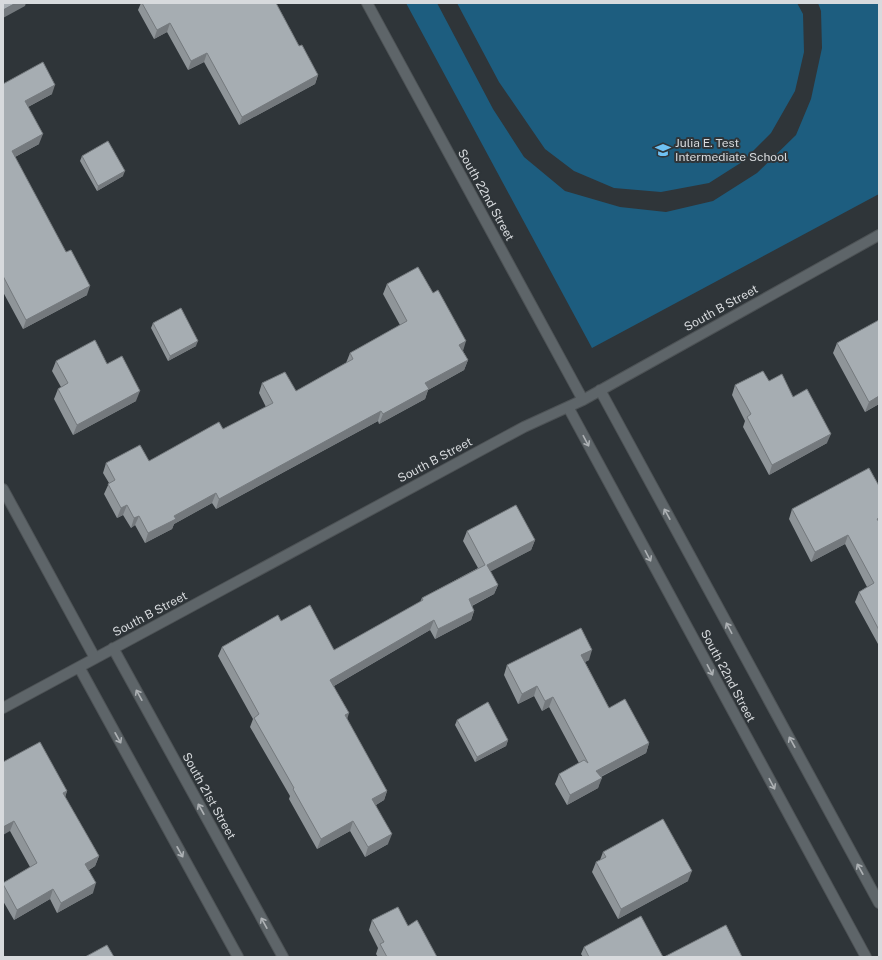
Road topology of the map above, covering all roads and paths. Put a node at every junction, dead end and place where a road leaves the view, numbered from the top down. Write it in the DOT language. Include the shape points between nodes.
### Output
graph roads {
  1 [pos="367,3"];
  2 [pos="879,235"];
  3 [pos="600,390"];
  4 [pos="583,400"];
  5 [pos="568,407"];
  6 [pos="3,489"];
  7 [pos="113,648"];
  8 [pos="94,658"];
  9 [pos="79,667"];
  10 [pos="3,708"];
  11 [pos="879,903"];
  12 [pos="238,957"];
  13 [pos="283,957"];
  14 [pos="866,957"];
  1 -- 4 [label="street, South 22nd Street"];
  2 -- 3 [label="street, South B Street"];
  3 -- 4 [label="street, South B Street"];
  11 -- 3 [label="street, South 22nd Street, one-way"];
  4 -- 5 [label="street, South B Street"];
  5 -- 7 [label="street, South B Street" via="517,431"];
  5 -- 14 [label="street, South 22nd Street, one-way"];
  6 -- 8 [label="street"];
  7 -- 8 [label="street, South B Street"];
  13 -- 7 [label="street, South 21st Street, one-way"];
  8 -- 9 [label="street, South B Street"];
  9 -- 10 [label="street, South B Street"];
  9 -- 12 [label="street, one-way"];
}
